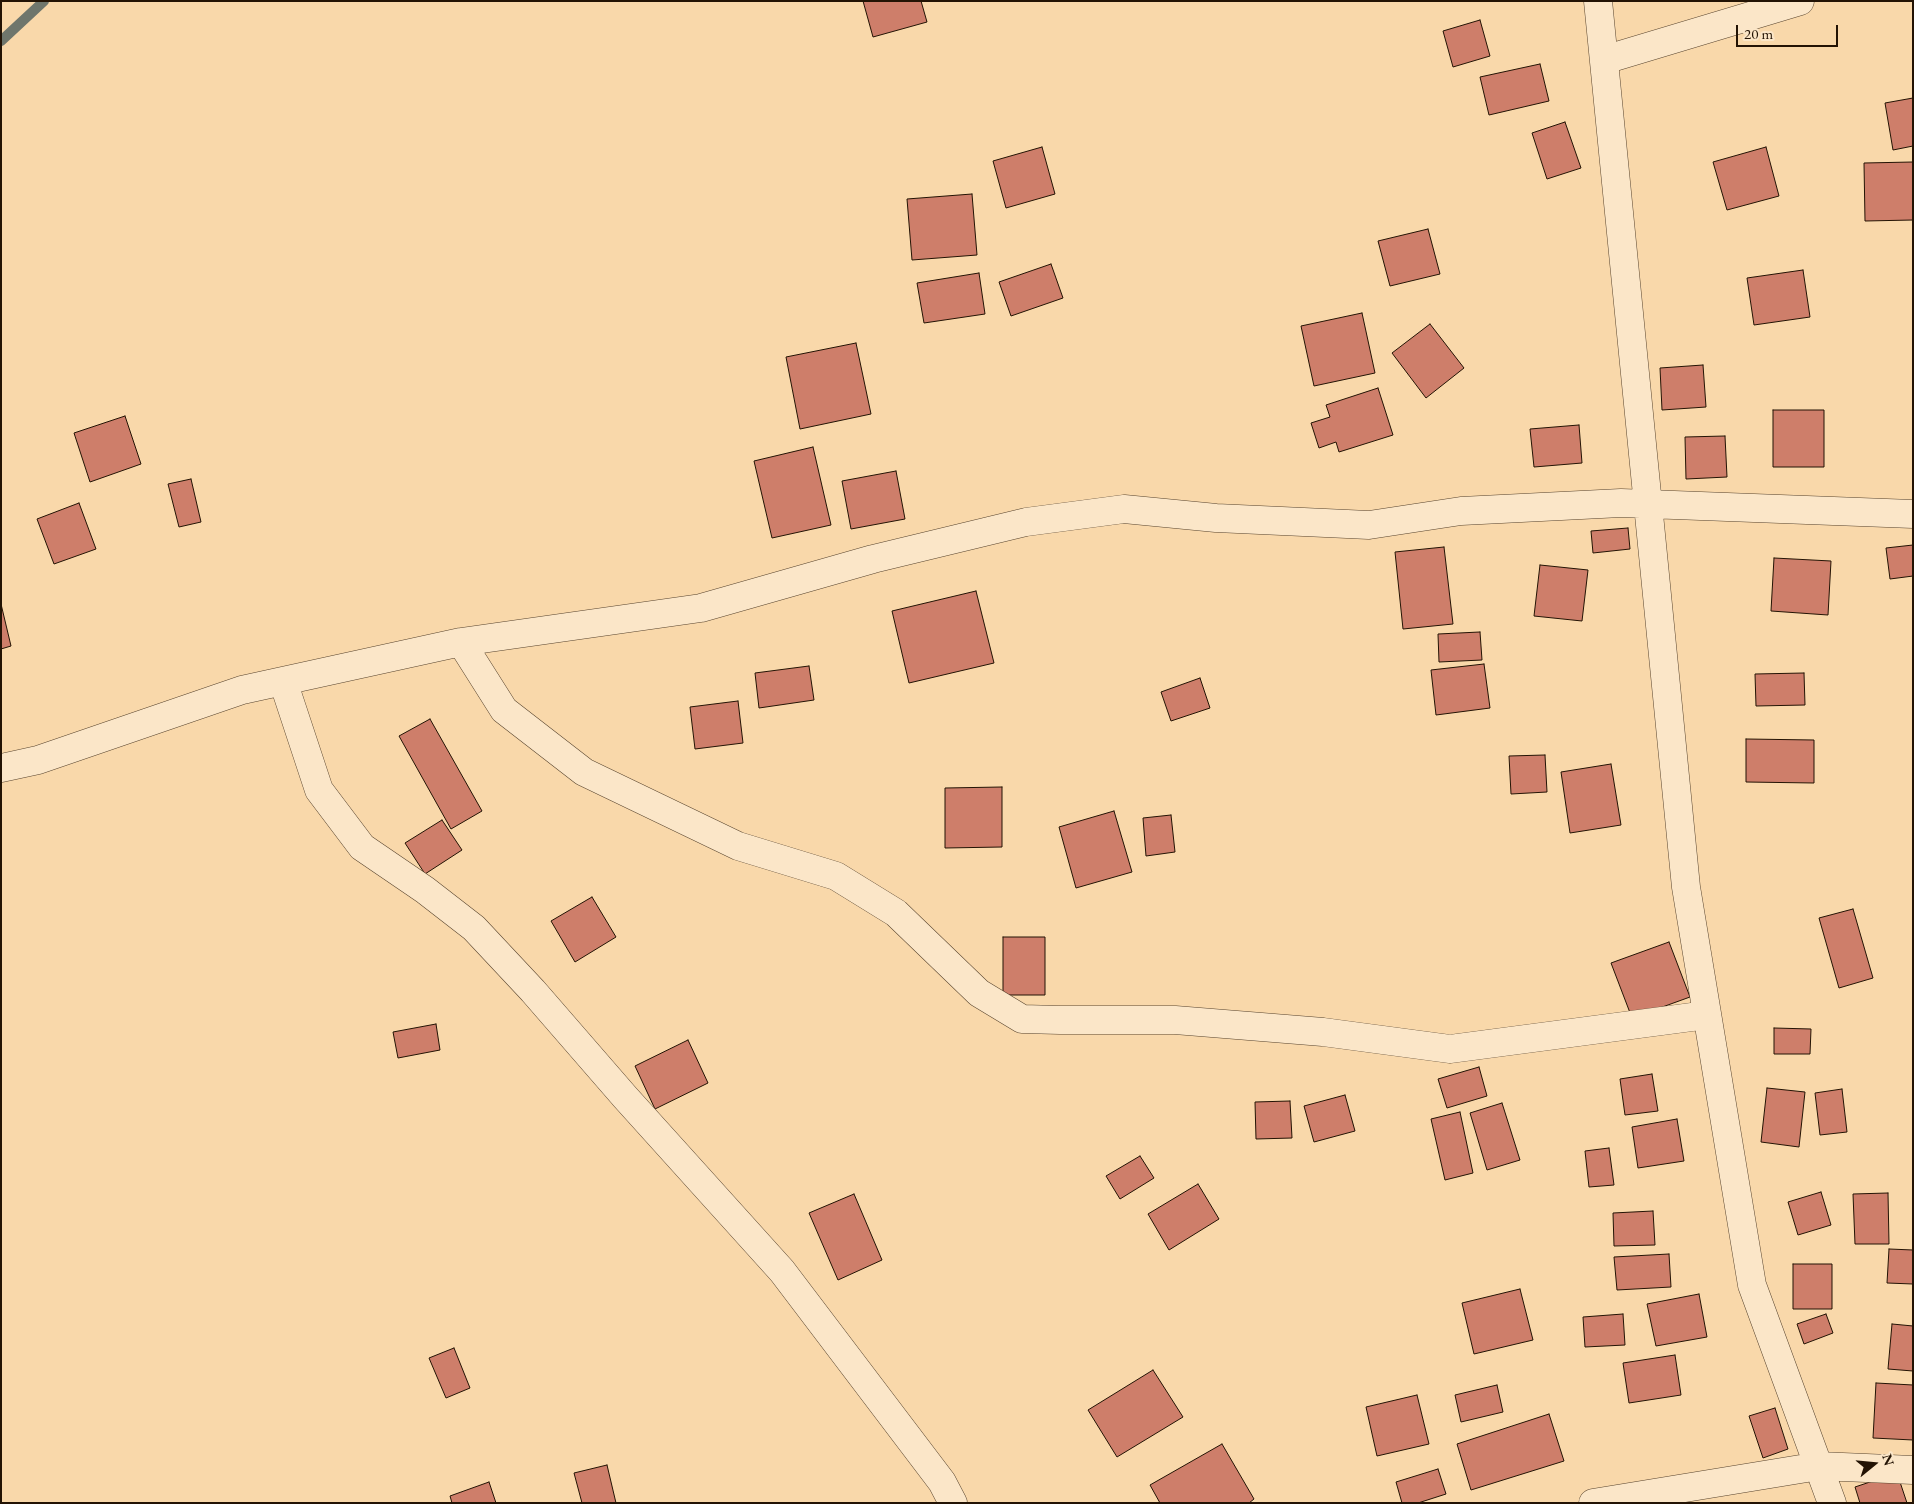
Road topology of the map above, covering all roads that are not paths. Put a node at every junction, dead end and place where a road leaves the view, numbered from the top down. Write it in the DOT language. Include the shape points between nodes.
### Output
graph roads {
  1 [pos="1598,1"];
  2 [pos="1800,1"];
  3 [pos="1604,60"];
  4 [pos="1648,504"];
  5 [pos="1913,514"];
  6 [pos="460,642"];
  7 [pos="283,681"];
  8 [pos="1,768"];
  9 [pos="1707,1015"];
  10 [pos="1819,1466"];
  11 [pos="1913,1470"];
  12 [pos="953,1503"];
  13 [pos="1593,1503"];
  14 [pos="1832,1503"];
  1 -- 3 [label="street"];
  2 -- 3 [label="street"];
  3 -- 4 [label="street"];
  4 -- 5 [label="street"];
  4 -- 6 [label="street" via="1461,511 1369,525 1216,518 1124,509 1026,522 873,559 701,608"];
  4 -- 9 [label="street" via="1686,887"];
  6 -- 7 [label="street"];
  6 -- 9 [label="street" via="504,710 584,772 738,846 836,876 896,912 979,993 1022,1019 1175,1020 1323,1032 1450,1049"];
  7 -- 8 [label="street" via="242,690 38,760"];
  7 -- 12 [label="street" via="319,790 362,847 474,928 533,991 782,1271 942,1482"];
  9 -- 10 [label="street" via="1752,1285"];
  10 -- 11 [label="street"];
  10 -- 13 [label="street"];
  10 -- 14 [label="street"];
}
